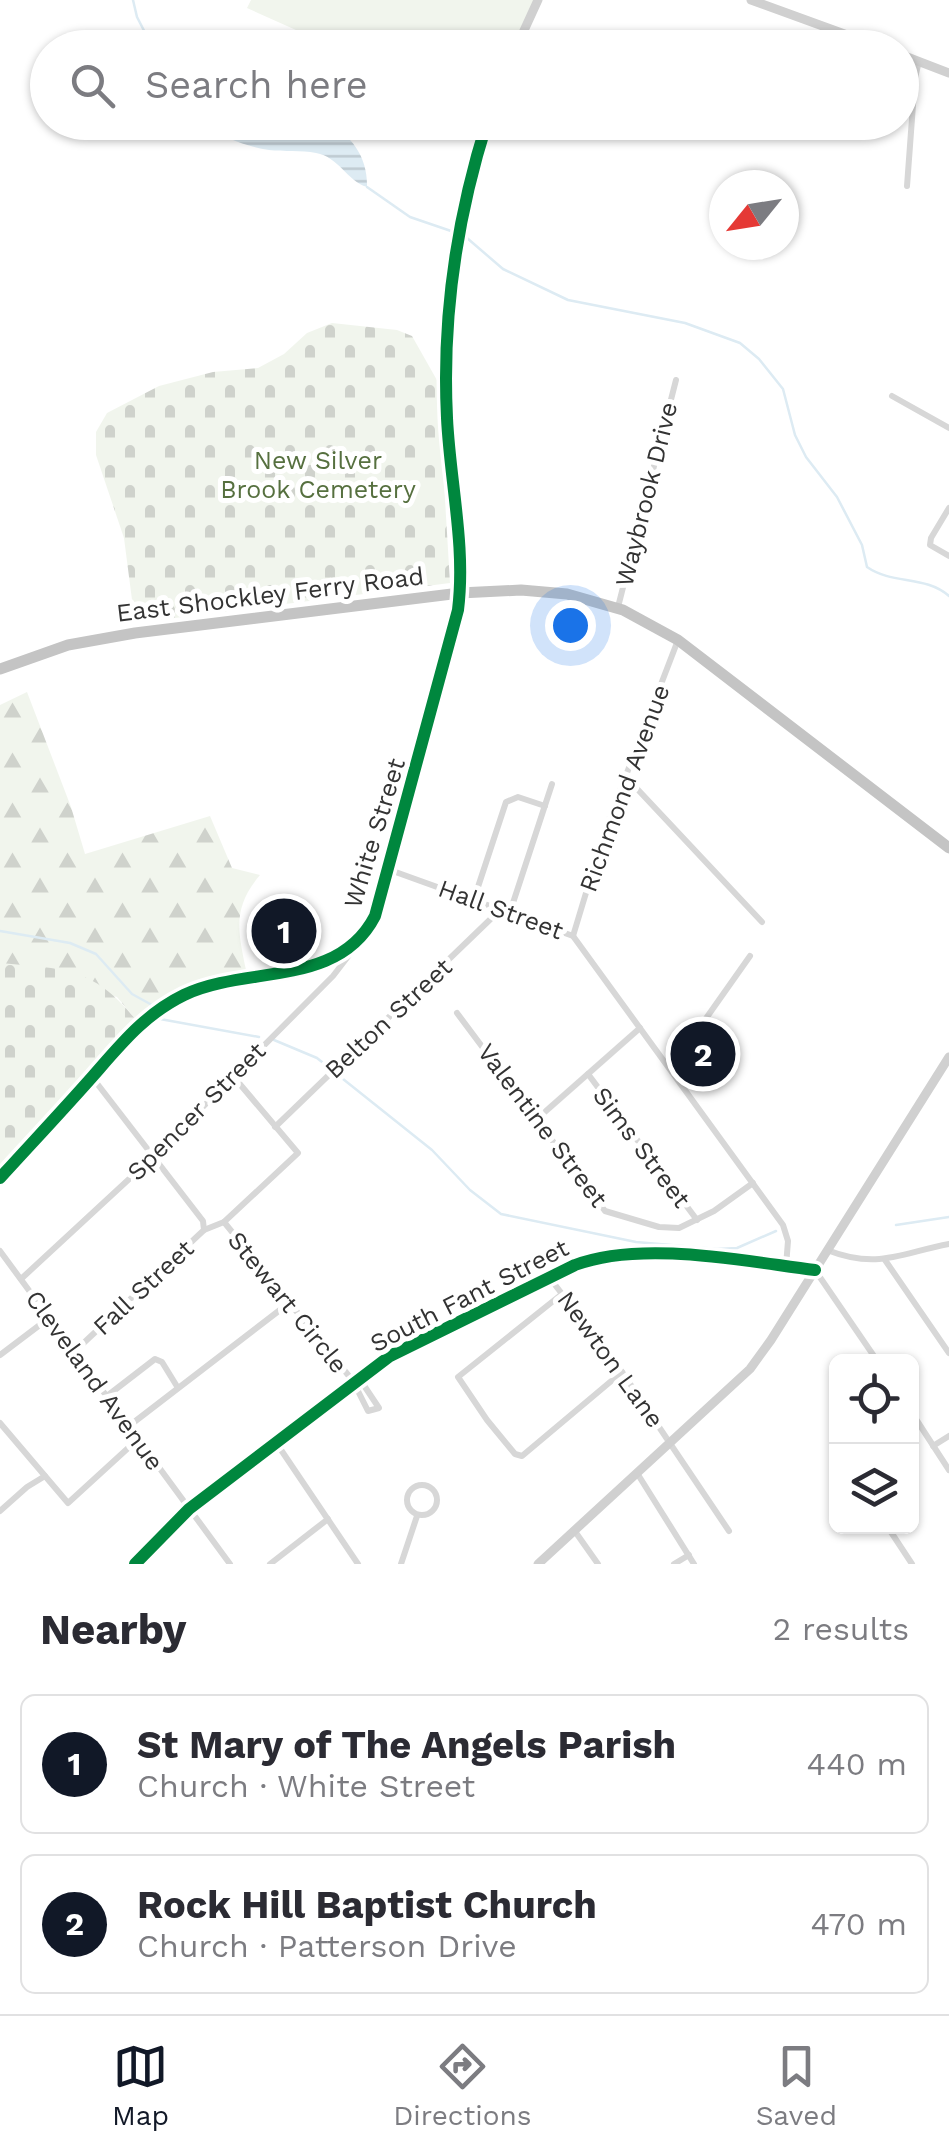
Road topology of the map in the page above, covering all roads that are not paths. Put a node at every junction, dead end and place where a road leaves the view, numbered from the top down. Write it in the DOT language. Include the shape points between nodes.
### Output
graph roads {
  1 [pos="538,0"];
  2 [pos="750,0"];
  3 [pos="524,30"];
  4 [pos="834,30"];
  5 [pos="919,62"];
  6 [pos="949,73"];
  7 [pos="482,140"];
  8 [pos="910,140"];
  9 [pos="907,186"];
  10 [pos="676,380"];
  11 [pos="892,396"];
  12 [pos="949,428"];
  13 [pos="949,508"];
  14 [pos="949,556"];
  15 [pos="460,593"];
  16 [pos="618,609"];
  17 [pos="678,640"];
  18 [pos="0,669"];
  19 [pos="626,777"];
  20 [pos="552,784"];
  21 [pos="545,806"];
  22 [pos="949,848"];
  23 [pos="390,870"];
  24 [pos="474,900"];
  25 [pos="501,909"];
  26 [pos="510,912"];
  27 [pos="762,922"];
  28 [pos="364,936"];
  29 [pos="573,936"];
  30 [pos="750,956"];
  31 [pos="458,1012"];
  32 [pos="640,1028"];
  33 [pos="949,1057"];
  34 [pos="670,1068"];
  35 [pos="588,1074"];
  36 [pos="232,1076"];
  37 [pos="92,1077"];
  38 [pos="538,1118"];
  39 [pos="275,1126"];
  40 [pos="154,1156"];
  41 [pos="0,1178"];
  42 [pos="753,1184"];
  43 [pos="697,1220"];
  44 [pos="224,1222"];
  45 [pos="204,1230"];
  46 [pos="949,1244"];
  47 [pos="828,1250"];
  48 [pos="0,1252"];
  49 [pos="885,1260"];
  50 [pos="785,1267"];
  51 [pos="815,1270"];
  52 [pos="549,1277"];
  53 [pos="21,1279"];
  54 [pos="562,1294"];
  55 [pos="289,1303"];
  56 [pos="49,1318"];
  57 [pos="74,1352"];
  58 [pos="949,1353"];
  59 [pos="873,1354"];
  60 [pos="0,1356"];
  61 [pos="622,1372"];
  62 [pos="353,1381"];
  63 [pos="178,1388"];
  64 [pos="107,1396"];
  65 [pos="0,1423"];
  66 [pos="919,1423"];
  67 [pos="129,1426"];
  68 [pos="949,1436"];
  69 [pos="138,1438"];
  70 [pos="275,1441"];
  71 [pos="672,1442"];
  72 [pos="934,1446"];
  73 [pos="949,1470"];
  74 [pos="636,1473"];
  75 [pos="45,1476"];
  76 [pos="188,1509"];
  77 [pos="0,1511"];
  78 [pos="417,1516"];
  79 [pos="328,1519"];
  80 [pos="574,1530"];
  81 [pos="728,1531"];
  82 [pos="892,1534"];
  83 [pos="689,1555"];
  84 [pos="135,1564"];
  85 [pos="230,1564"];
  86 [pos="270,1564"];
  87 [pos="358,1564"];
  88 [pos="401,1564"];
  89 [pos="538,1564"];
  90 [pos="598,1564"];
  91 [pos="674,1564"];
  92 [pos="694,1564"];
  93 [pos="912,1564"];
  1 -- 3 [label="street"];
  2 -- 4 [label="street"];
  5 -- 6 [label="street"];
  7 -- 15 [label="street, White Street" via="459,234 446,352"];
  8 -- 9 [label="street"];
  10 -- 16 [label="street, Waybrook Drive"];
  11 -- 12 [label="street"];
  13 -- 14 [label="street" via="930,544"];
  15 -- 16 [label="highway, East Shockley Ferry Road" via="557,592"];
  15 -- 18 [label="highway, East Shockley Ferry Road" via="109,636"];
  15 -- 23 [label="street, White Street"];
  16 -- 17 [label="highway, East Shockley Ferry Road"];
  17 -- 19 [label="street, Richmond Avenue"];
  17 -- 22 [label="highway, East Shockley Ferry Road"];
  19 -- 27 [label="street"];
  19 -- 29 [label="street, Richmond Avenue"];
  20 -- 21 [label="street"];
  21 -- 24 [label="street" via="518,796 506,802"];
  21 -- 26 [label="street"];
  23 -- 24 [label="street, Hall Street"];
  23 -- 28 [label="street, White Street"];
  24 -- 25 [label="street, Hall Street"];
  25 -- 26 [label="street, Hall Street"];
  25 -- 39 [label="street, Belton Street"];
  26 -- 29 [label="street, Hall Street"];
  28 -- 36 [label="street, Spencer Street"];
  28 -- 37 [label="street, White Street" via="308,967 214,984 178,998 125,1037"];
  29 -- 32 [label="street, Hall Street"];
  30 -- 34 [label="street"];
  31 -- 38 [label="street, Valentine Street"];
  32 -- 34 [label="street, Hall Street"];
  32 -- 35 [label="street"];
  33 -- 47 [label="street"];
  34 -- 42 [label="street, Hall Street"];
  35 -- 38 [label="street"];
  35 -- 43 [label="street, Sims Street"];
  36 -- 39 [label="street"];
  36 -- 40 [label="street, Spencer Street"];
  37 -- 40 [label="street, Fall Street"];
  37 -- 41 [label="street, White Street"];
  38 -- 43 [label="street, Valentine Street" via="605,1211 672,1229"];
  39 -- 44 [label="street" via="298,1153"];
  40 -- 45 [label="street, Fall Street"];
  40 -- 53 [label="street, Spencer Street"];
  42 -- 43 [label="street"];
  42 -- 50 [label="street, Hall Street" via="786,1233"];
  44 -- 45 [label="street"];
  44 -- 55 [label="street, Stewart Circle"];
  45 -- 57 [label="street, Fall Street"];
  46 -- 49 [label="street"];
  47 -- 49 [label="street"];
  47 -- 51 [label="street"];
  48 -- 53 [label="street, Cleveland Avenue"];
  49 -- 58 [label="street"];
  50 -- 51 [label="street, South Fant Street"];
  50 -- 52 [label="street, South Fant Street" via="633,1252 591,1259"];
  51 -- 59 [label="street"];
  51 -- 71 [label="street" via="750,1369"];
  52 -- 54 [label="street, Newton Lane"];
  52 -- 62 [label="street, South Fant Street"];
  53 -- 56 [label="street, Cleveland Avenue"];
  54 -- 61 [label="street, Newton Lane"];
  54 -- 61 [label="street" via="458,1376 486,1420 522,1456"];
  55 -- 62 [label="street, Stewart Circle"];
  55 -- 63 [label="street"];
  56 -- 57 [label="street, Cleveland Avenue"];
  56 -- 60 [label="street"];
  57 -- 64 [label="street, Cleveland Avenue"];
  61 -- 71 [label="street, Newton Lane"];
  62 -- 62 [label="street, Stewart Circle" via="363,1406 380,1408 363,1384"];
  62 -- 70 [label="street, South Fant Street"];
  63 -- 64 [label="street" via="156,1360"];
  63 -- 67 [label="street"];
  64 -- 67 [label="street, Cleveland Avenue"];
  65 -- 75 [label="street"];
  66 -- 72 [label="street"];
  67 -- 69 [label="street, Cleveland Avenue"];
  68 -- 72 [label="street"];
  69 -- 75 [label="street" via="68,1502"];
  69 -- 76 [label="street, Cleveland Avenue"];
  70 -- 76 [label="street, South Fant Street"];
  70 -- 79 [label="street"];
  71 -- 74 [label="street"];
  71 -- 81 [label="street, Newton Lane"];
  72 -- 73 [label="street"];
  74 -- 80 [label="street"];
  74 -- 83 [label="street"];
  75 -- 77 [label="street"];
  76 -- 84 [label="street"];
  76 -- 85 [label="street, Cleveland Avenue"];
  78 -- 78 [label="street" via="407,1498 420,1484 437,1501"];
  78 -- 88 [label="street"];
  79 -- 86 [label="street"];
  79 -- 87 [label="street"];
  80 -- 89 [label="street"];
  80 -- 90 [label="street"];
  82 -- 93 [label="street"];
  83 -- 91 [label="street"];
  83 -- 92 [label="street"];
}
